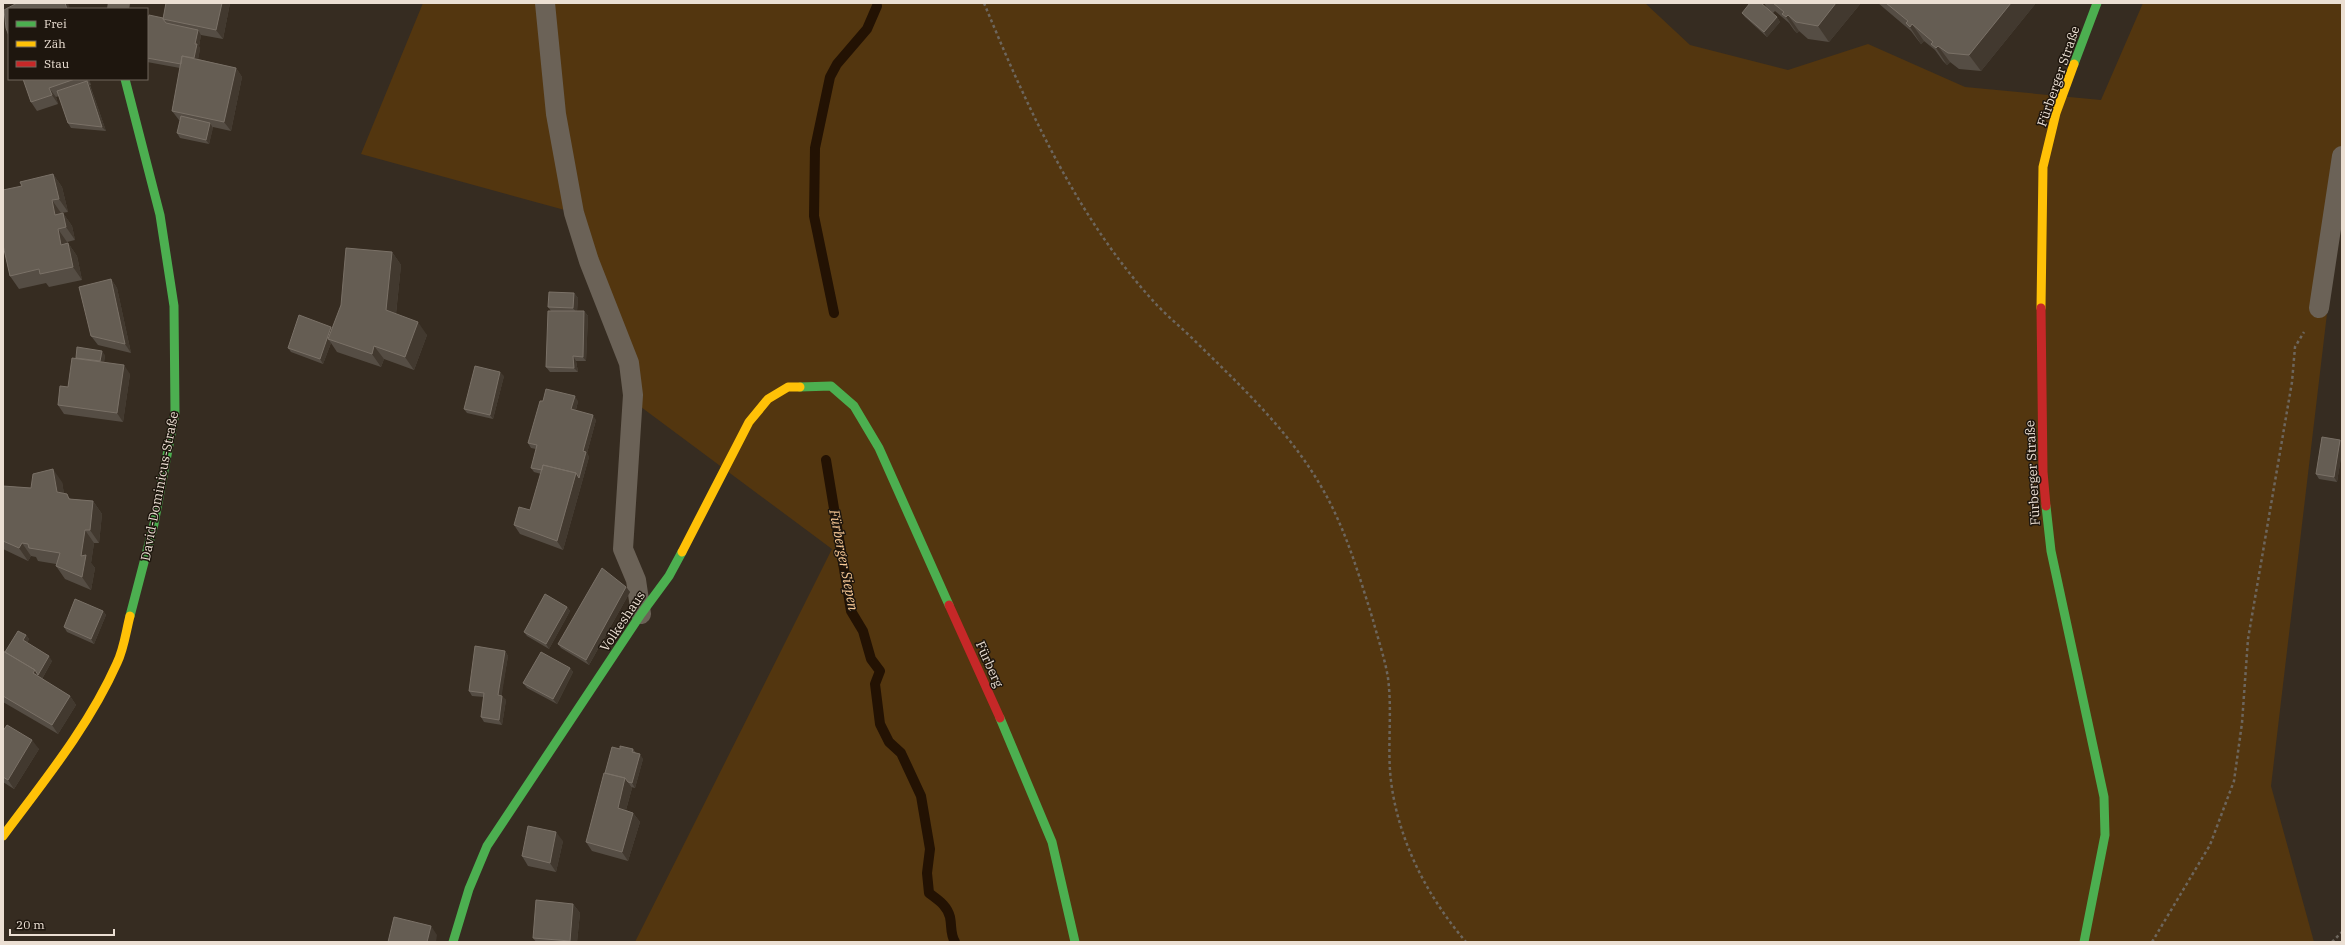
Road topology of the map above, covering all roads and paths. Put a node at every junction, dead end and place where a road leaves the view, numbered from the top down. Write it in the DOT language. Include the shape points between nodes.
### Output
graph roads {
  1 [pos="545,3"];
  2 [pos="984,3"];
  3 [pos="2098,3"];
  4 [pos="125,80"];
  5 [pos="2342,156"];
  6 [pos="2319,308"];
  7 [pos="854,406"];
  8 [pos="641,614"];
  9 [pos="3,836"];
  10 [pos="2342,932"];
  11 [pos="453,942"];
  12 [pos="1075,942"];
  13 [pos="1466,942"];
  14 [pos="2084,942"];
  15 [pos="2152,942"];
  16 [pos="2332,942"];
  1 -- 8 [label="lane" via="556,114 574,213 589,261 629,362 633,395 623,548 636,580"];
  2 -- 13 [label="path" via="1014,77 1090,217 1156,304 1275,422 1306,460 1336,515 1364,588 1388,677 1390,771 1398,819 1414,865"];
  3 -- 14 [label="street, Fürberger Straße" via="2056,113 2043,167 2041,290 2043,472 2051,551 2104,797 2105,835"];
  4 -- 9 [label="street, David-Dominicus-Straße" via="160,214 174,306 175,413 154,524 118,662 91,712 64,753"];
  5 -- 6 [label="lane"];
  6 -- 15 [label="path" via="2295,347 2292,382 2248,639 2234,781 2210,845"];
  7 -- 8 [label="street, Volkeshaus" via="831,386 788,387 768,399 749,422 670,576"];
  7 -- 12 [label="street, Fürberg" via="879,448 1020,763 1052,842"];
  8 -- 11 [label="street, Volkeshaus" via="487,846 469,889"];
  10 -- 16 [label="path"];
}
